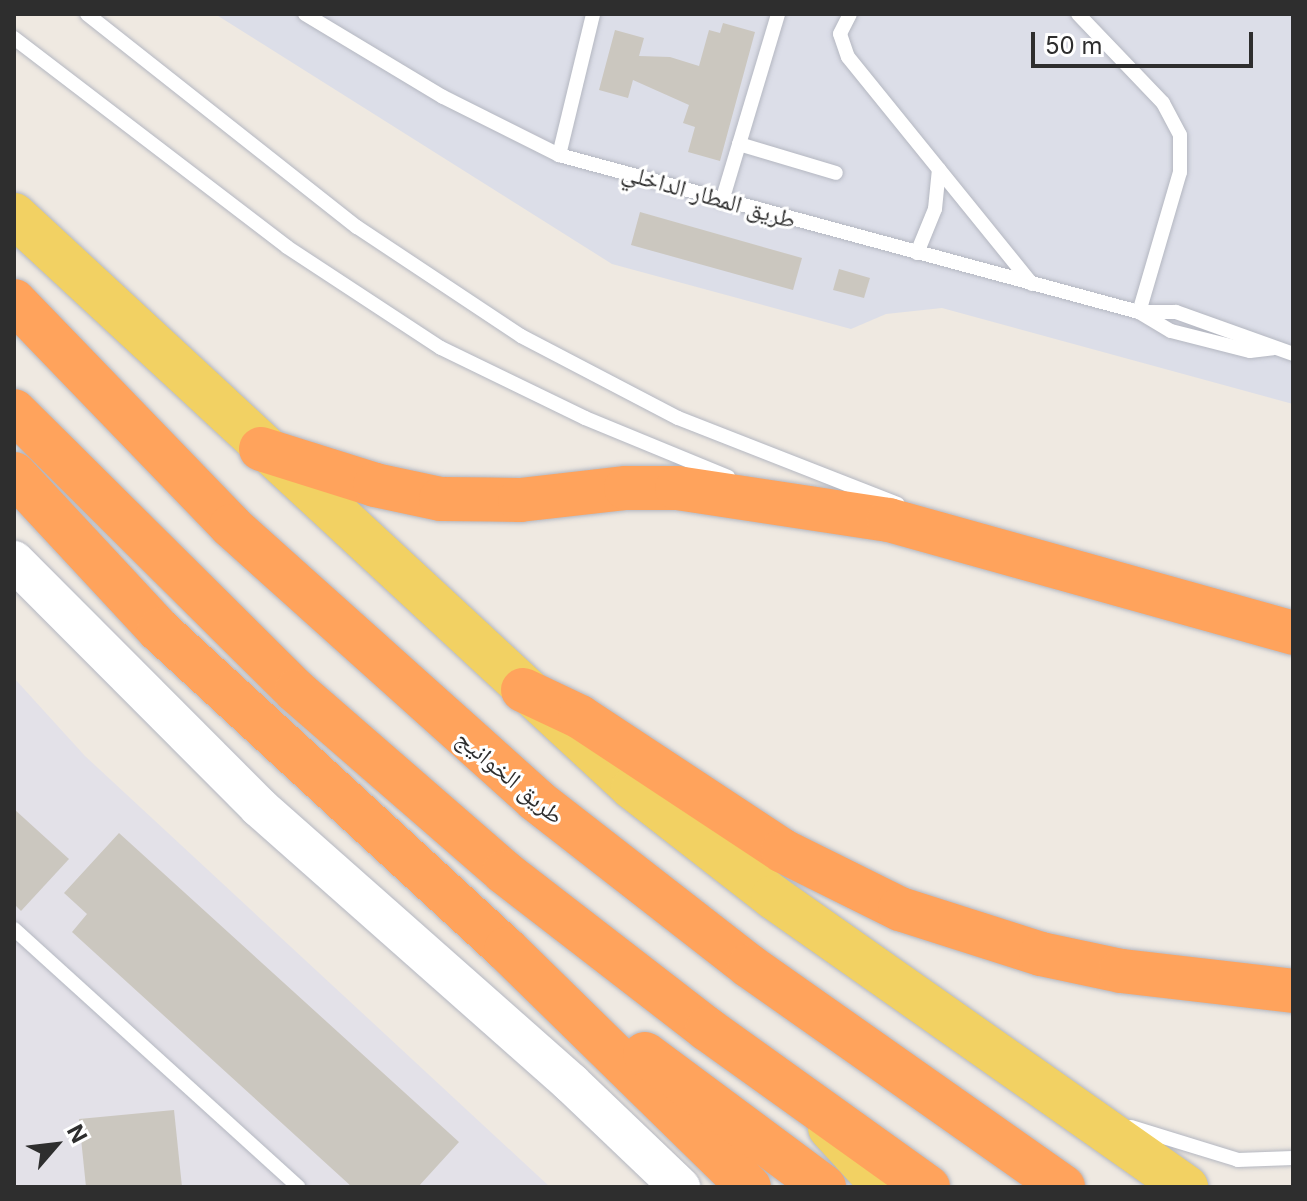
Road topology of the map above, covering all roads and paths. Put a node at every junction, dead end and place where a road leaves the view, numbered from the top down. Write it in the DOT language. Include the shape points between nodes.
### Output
graph roads {
  1 [pos="87,14"];
  2 [pos="305,14"];
  3 [pos="593,14"];
  4 [pos="778,14"];
  5 [pos="850,14"];
  6 [pos="1078,14"];
  7 [pos="14,38"];
  8 [pos="739,144"];
  9 [pos="559,155"];
  10 [pos="939,169"];
  11 [pos="836,173"];
  12 [pos="722,201"];
  13 [pos="14,215"];
  14 [pos="917,253"];
  15 [pos="1033,284"];
  16 [pos="14,301"];
  17 [pos="1139,312"];
  18 [pos="1293,354"];
  19 [pos="14,411"];
  20 [pos="261,449"];
  21 [pos="14,474"];
  22 [pos="823,509"];
  23 [pos="942,532"];
  24 [pos="14,561"];
  25 [pos="1293,633"];
  26 [pos="523,690"];
  27 [pos="14,929"];
  28 [pos="506,949"];
  29 [pos="1293,991"];
  30 [pos="812,1103"];
  31 [pos="1071,1108"];
  32 [pos="1293,1158"];
  33 [pos="299,1187"];
  34 [pos="680,1187"];
  35 [pos="749,1187"];
  36 [pos="824,1187"];
  37 [pos="884,1187"];
  38 [pos="928,1187"];
  39 [pos="1063,1187"];
  40 [pos="1186,1187"];
  1 -- 23 [label="lane" via="357,227 521,336 678,418 792,467 885,497"];
  2 -- 9 [label="lane, طريق المطار الداخلي" via="443,97"];
  3 -- 9 [label="lane"];
  4 -- 8 [label="lane"];
  5 -- 10 [label="lane" via="840,34 842,46"];
  6 -- 17 [label="lane" via="1163,103 1180,135 1180,172"];
  7 -- 22 [label="lane" via="287,247 441,348 703,468"];
  8 -- 11 [label="lane"];
  8 -- 12 [label="lane"];
  9 -- 12 [label="lane, طريق المطار الداخلي"];
  10 -- 14 [label="lane" via="935,209"];
  10 -- 15 [label="lane"];
  12 -- 14 [label="lane, طريق المطار الداخلي"];
  13 -- 20 [label="main road"];
  14 -- 15 [label="lane, طريق المطار الداخلي"];
  15 -- 17 [label="lane, طريق المطار الداخلي"];
  16 -- 39 [label="highway, طريق الخوانيج" via="231,526 513,780 749,966"];
  17 -- 18 [label="lane, طريق المطار الداخلي" via="1171,331 1239,349 1273,348"];
  19 -- 30 [label="highway" via="196,596 399,783 604,952"];
  20 -- 22 [label="highway" via="375,485 441,499 520,500 677,488"];
  20 -- 26 [label="main road"];
  21 -- 28 [label="highway" via="159,630"];
  22 -- 23 [label="highway"];
  23 -- 25 [label="highway"];
  24 -- 34 [label="street" via="259,807"];
  26 -- 29 [label="highway" via="580,717 783,851 900,909 1041,954 1121,971"];
  26 -- 31 [label="main road" via="702,844"];
  27 -- 33 [label="lane"];
  28 -- 35 [label="highway"];
  28 -- 36 [label="highway"];
  30 -- 37 [label="main road"];
  30 -- 38 [label="highway"];
  31 -- 32 [label="lane" via="1216,1155 1261,1162"];
  31 -- 40 [label="main road"];
}
